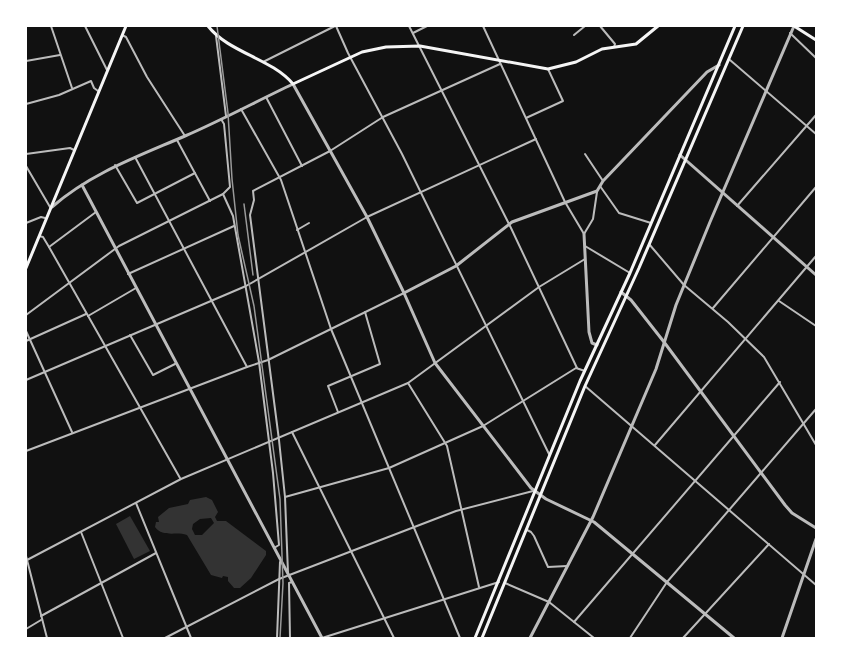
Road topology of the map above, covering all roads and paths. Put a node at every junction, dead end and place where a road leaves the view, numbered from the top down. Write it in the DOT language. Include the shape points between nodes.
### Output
graph roads {
  1 [pos="51,26"];
  2 [pos="85,26"];
  3 [pos="126,26"];
  4 [pos="208,26"];
  5 [pos="335,26"];
  6 [pos="410,26"];
  7 [pos="427,26"];
  8 [pos="483,26"];
  9 [pos="585,26"];
  10 [pos="600,26"];
  11 [pos="658,26"];
  12 [pos="735,26"];
  13 [pos="743,26"];
  14 [pos="796,26"];
  15 [pos="413,33"];
  16 [pos="790,33"];
  17 [pos="122,35"];
  18 [pos="216,35"];
  19 [pos="574,35"];
  20 [pos="816,40"];
  21 [pos="420,46"];
  22 [pos="614,47"];
  23 [pos="60,55"];
  24 [pos="350,57"];
  25 [pos="816,58"];
  26 [pos="729,59"];
  27 [pos="26,61"];
  28 [pos="262,62"];
  29 [pos="499,62"];
  30 [pos="718,65"];
  31 [pos="548,69"];
  32 [pos="107,70"];
  33 [pos="293,84"];
  34 [pos="72,89"];
  35 [pos="98,90"];
  36 [pos="441,90"];
  37 [pos="767,91"];
  38 [pos="266,97"];
  39 [pos="26,104"];
  40 [pos="241,109"];
  41 [pos="816,115"];
  42 [pos="226,116"];
  43 [pos="383,117"];
  44 [pos="526,118"];
  45 [pos="221,119"];
  46 [pos="807,126"];
  47 [pos="816,134"];
  48 [pos="185,136"];
  49 [pos="177,139"];
  50 [pos="536,139"];
  51 [pos="74,150"];
  52 [pos="330,151"];
  53 [pos="26,154"];
  54 [pos="585,154"];
  55 [pos="680,155"];
  56 [pos="135,156"];
  57 [pos="685,159"];
  58 [pos="115,165"];
  59 [pos="480,165"];
  60 [pos="26,166"];
  61 [pos="302,166"];
  62 [pos="195,173"];
  63 [pos="280,178"];
  64 [pos="603,181"];
  65 [pos="81,185"];
  66 [pos="600,186"];
  67 [pos="816,187"];
  68 [pos="597,191"];
  69 [pos="421,192"];
  70 [pos="722,192"];
  71 [pos="155,194"];
  72 [pos="223,194"];
  73 [pos="210,201"];
  74 [pos="565,202"];
  75 [pos="737,206"];
  76 [pos="51,208"];
  77 [pos="96,212"];
  78 [pos="367,217"];
  79 [pos="46,219"];
  80 [pos="170,221"];
  81 [pos="26,223"];
  82 [pos="309,224"];
  83 [pos="510,224"];
  84 [pos="651,224"];
  85 [pos="234,226"];
  86 [pos="297,230"];
  87 [pos="584,234"];
  88 [pos="39,236"];
  89 [pos="773,237"];
  90 [pos="649,244"];
  91 [pos="585,246"];
  92 [pos="49,247"];
  93 [pos="114,249"];
  94 [pos="184,249"];
  95 [pos="304,252"];
  96 [pos="816,256"];
  97 [pos="585,259"];
  98 [pos="456,266"];
  99 [pos="807,267"];
  100 [pos="26,268"];
  101 [pos="630,273"];
  102 [pos="128,274"];
  103 [pos="816,275"];
  104 [pos="258,280"];
  105 [pos="69,283"];
  106 [pos="684,285"];
  107 [pos="246,286"];
  108 [pos="539,287"];
  109 [pos="135,288"];
  110 [pos="621,292"];
  111 [pos="404,293"];
  112 [pos="627,295"];
  113 [pos="211,300"];
  114 [pos="778,301"];
  115 [pos="712,308"];
  116 [pos="365,312"];
  117 [pos="26,315"];
  118 [pos="87,315"];
  119 [pos="155,324"];
  120 [pos="486,326"];
  121 [pos="816,326"];
  122 [pos="331,329"];
  123 [pos="26,331"];
  124 [pos="130,335"];
  125 [pos="29,339"];
  126 [pos="746,339"];
  127 [pos="26,341"];
  128 [pos="664,342"];
  129 [pos="597,345"];
  130 [pos="105,346"];
  131 [pos="268,360"];
  132 [pos="259,362"];
  133 [pos="176,363"];
  134 [pos="435,363"];
  135 [pos="247,367"];
  136 [pos="577,368"];
  137 [pos="585,371"];
  138 [pos="44,372"];
  139 [pos="351,376"];
  140 [pos="26,380"];
  141 [pos="780,382"];
  142 [pos="408,383"];
  143 [pos="585,386"];
  144 [pos="189,388"];
  145 [pos="701,392"];
  146 [pos="523,400"];
  147 [pos="362,402"];
  148 [pos="140,407"];
  149 [pos="816,409"];
  150 [pos="338,412"];
  151 [pos="803,425"];
  152 [pos="483,426"];
  153 [pos="632,426"];
  154 [pos="292,432"];
  155 [pos="72,433"];
  156 [pos="734,435"];
  157 [pos="279,438"];
  158 [pos="269,442"];
  159 [pos="446,442"];
  160 [pos="654,445"];
  161 [pos="816,445"];
  162 [pos="26,451"];
  163 [pos="551,456"];
  164 [pos="227,460"];
  165 [pos="389,468"];
  166 [pos="762,472"];
  167 [pos="181,479"];
  168 [pos="695,480"];
  169 [pos="320,488"];
  170 [pos="536,491"];
  171 [pos="541,496"];
  172 [pos="285,497"];
  173 [pos="136,503"];
  174 [pos="462,509"];
  175 [pos="729,510"];
  176 [pos="591,520"];
  177 [pos="414,527"];
  178 [pos="816,528"];
  179 [pos="527,530"];
  180 [pos="81,532"];
  181 [pos="816,539"];
  182 [pos="769,544"];
  183 [pos="274,548"];
  184 [pos="351,551"];
  185 [pos="156,553"];
  186 [pos="632,554"];
  187 [pos="26,558"];
  188 [pos="280,559"];
  189 [pos="26,564"];
  190 [pos="567,566"];
  191 [pos="804,574"];
  192 [pos="288,576"];
  193 [pos="279,579"];
  194 [pos="292,582"];
  195 [pos="499,582"];
  196 [pos="667,582"];
  197 [pos="102,583"];
  198 [pos="505,583"];
  199 [pos="816,585"];
  200 [pos="479,587"];
  201 [pos="443,598"];
  202 [pos="549,602"];
  203 [pos="705,614"];
  204 [pos="41,618"];
  205 [pos="383,618"];
  206 [pos="573,622"];
  207 [pos="186,627"];
  208 [pos="26,629"];
  209 [pos="48,639"];
  210 [pos="123,639"];
  211 [pos="165,639"];
  212 [pos="191,639"];
  213 [pos="277,639"];
  214 [pos="290,639"];
  215 [pos="322,639"];
  216 [pos="393,639"];
  217 [pos="460,639"];
  218 [pos="475,639"];
  219 [pos="482,639"];
  220 [pos="530,639"];
  221 [pos="594,639"];
  222 [pos="630,639"];
  223 [pos="683,639"];
  224 [pos="734,639"];
  225 [pos="782,639"];
  1 -- 23 [label="street"];
  2 -- 32 [label="street"];
  3 -- 17 [label="main road"];
  4 -- 18 [label="main road"];
  5 -- 24 [label="street"];
  5 -- 28 [label="street"];
  6 -- 15 [label="street"];
  7 -- 15 [label="street"];
  8 -- 29 [label="street"];
  9 -- 19 [label="street"];
  10 -- 22 [label="street"];
  11 -- 22 [label="main road" via="636,44"];
  12 -- 30 [label="main road"];
  13 -- 26 [label="main road"];
  14 -- 16 [label="street"];
  14 -- 20 [label="main road"];
  15 -- 21 [label="street"];
  16 -- 25 [label="street"];
  16 -- 37 [label="street"];
  17 -- 32 [label="main road"];
  17 -- 48 [label="street"];
  18 -- 28 [label="main road"];
  18 -- 42 [label="street"];
  21 -- 24 [label="main road" via="367,50"];
  21 -- 29 [label="main road"];
  21 -- 36 [label="street"];
  22 -- 31 [label="main road"];
  23 -- 27 [label="street"];
  23 -- 34 [label="street"];
  24 -- 33 [label="main road"];
  24 -- 43 [label="street"];
  26 -- 37 [label="street"];
  26 -- 57 [label="main road"];
  28 -- 33 [label="main road"];
  29 -- 31 [label="main road"];
  29 -- 36 [label="street"];
  29 -- 44 [label="street"];
  30 -- 55 [label="main road"];
  30 -- 64 [label="street"];
  31 -- 44 [label="street" via="563,101"];
  32 -- 35 [label="main road"];
  33 -- 38 [label="street"];
  33 -- 52 [label="street"];
  34 -- 35 [label="street" via="91,81"];
  34 -- 39 [label="street"];
  35 -- 51 [label="main road"];
  36 -- 43 [label="street"];
  36 -- 59 [label="street"];
  37 -- 46 [label="street"];
  37 -- 70 [label="street"];
  38 -- 40 [label="street"];
  38 -- 61 [label="street"];
  40 -- 42 [label="street"];
  40 -- 63 [label="street"];
  41 -- 46 [label="street"];
  42 -- 45 [label="street"];
  43 -- 52 [label="street"];
  43 -- 69 [label="street"];
  44 -- 50 [label="street"];
  45 -- 48 [label="street"];
  45 -- 72 [label="street" via="230,187"];
  46 -- 47 [label="street"];
  46 -- 75 [label="street"];
  48 -- 49 [label="street"];
  49 -- 56 [label="street"];
  49 -- 62 [label="street"];
  50 -- 59 [label="street"];
  50 -- 74 [label="street"];
  51 -- 53 [label="street"];
  51 -- 76 [label="main road"];
  52 -- 61 [label="street"];
  52 -- 78 [label="street"];
  54 -- 64 [label="street"];
  55 -- 57 [label="street"];
  55 -- 84 [label="main road"];
  56 -- 58 [label="street"];
  56 -- 71 [label="street"];
  57 -- 70 [label="street"];
  57 -- 90 [label="main road"];
  58 -- 65 [label="street"];
  58 -- 71 [label="street" via="137,203"];
  59 -- 69 [label="street"];
  59 -- 83 [label="street"];
  60 -- 76 [label="street"];
  61 -- 63 [label="street"];
  62 -- 71 [label="street"];
  62 -- 73 [label="street"];
  63 -- 86 [label="street"];
  63 -- 104 [label="street" via="253,191 250,215"];
  64 -- 66 [label="street"];
  65 -- 76 [label="street"];
  65 -- 77 [label="street"];
  66 -- 68 [label="street"];
  66 -- 84 [label="street" via="620,213"];
  67 -- 89 [label="street"];
  68 -- 74 [label="street"];
  68 -- 87 [label="street" via="593,219"];
  69 -- 78 [label="street"];
  69 -- 98 [label="street"];
  70 -- 75 [label="street"];
  70 -- 106 [label="street"];
  71 -- 80 [label="street"];
  72 -- 73 [label="street"];
  72 -- 85 [label="street"];
  73 -- 80 [label="street"];
  74 -- 83 [label="street"];
  74 -- 87 [label="street"];
  75 -- 89 [label="street"];
  76 -- 79 [label="main road"];
  77 -- 92 [label="street"];
  77 -- 93 [label="street"];
  78 -- 95 [label="street"];
  78 -- 111 [label="street"];
  79 -- 81 [label="street"];
  79 -- 88 [label="main road"];
  80 -- 93 [label="street"];
  80 -- 94 [label="street"];
  82 -- 86 [label="street"];
  83 -- 98 [label="street"];
  83 -- 108 [label="street"];
  84 -- 101 [label="main road"];
  85 -- 94 [label="street"];
  85 -- 107 [label="street"];
  86 -- 95 [label="street"];
  87 -- 91 [label="street"];
  88 -- 92 [label="street"];
  88 -- 100 [label="main road"];
  89 -- 99 [label="street"];
  89 -- 115 [label="street"];
  90 -- 106 [label="street"];
  90 -- 112 [label="main road"];
  91 -- 97 [label="street"];
  91 -- 101 [label="street"];
  92 -- 105 [label="street"];
  93 -- 102 [label="street"];
  93 -- 105 [label="street"];
  94 -- 102 [label="street"];
  94 -- 113 [label="street"];
  95 -- 104 [label="street"];
  95 -- 122 [label="street"];
  96 -- 99 [label="street"];
  97 -- 108 [label="street"];
  97 -- 129 [label="street" via="589,332 592,343"];
  98 -- 111 [label="street"];
  98 -- 120 [label="street"];
  99 -- 103 [label="street"];
  99 -- 114 [label="street"];
  101 -- 110 [label="main road"];
  102 -- 109 [label="street"];
  104 -- 107 [label="street"];
  104 -- 131 [label="street"];
  105 -- 117 [label="street"];
  105 -- 118 [label="street"];
  106 -- 115 [label="street"];
  106 -- 128 [label="street"];
  107 -- 113 [label="street"];
  107 -- 132 [label="street"];
  108 -- 120 [label="street"];
  108 -- 136 [label="street"];
  109 -- 118 [label="street"];
  109 -- 119 [label="street"];
  110 -- 112 [label="street"];
  110 -- 129 [label="main road"];
  111 -- 116 [label="street"];
  111 -- 134 [label="street"];
  112 -- 128 [label="street"];
  112 -- 143 [label="main road"];
  113 -- 119 [label="street"];
  113 -- 135 [label="street"];
  114 -- 121 [label="street"];
  114 -- 126 [label="street"];
  115 -- 126 [label="street"];
  116 -- 122 [label="street"];
  116 -- 139 [label="street" via="380,364"];
  118 -- 125 [label="street"];
  118 -- 130 [label="street"];
  119 -- 124 [label="street"];
  119 -- 133 [label="street"];
  120 -- 134 [label="street"];
  120 -- 146 [label="street"];
  122 -- 131 [label="street"];
  122 -- 139 [label="street"];
  123 -- 125 [label="street"];
  124 -- 130 [label="street"];
  124 -- 133 [label="street" via="153,375"];
  125 -- 127 [label="street"];
  125 -- 138 [label="street"];
  126 -- 141 [label="street"];
  126 -- 145 [label="street"];
  128 -- 145 [label="street"];
  128 -- 153 [label="street"];
  129 -- 137 [label="main road"];
  130 -- 138 [label="street"];
  130 -- 148 [label="street"];
  131 -- 132 [label="street"];
  131 -- 157 [label="street"];
  132 -- 135 [label="street"];
  132 -- 158 [label="street"];
  133 -- 144 [label="street"];
  134 -- 142 [label="street"];
  134 -- 152 [label="street"];
  135 -- 144 [label="street"];
  136 -- 137 [label="street"];
  136 -- 146 [label="street"];
  137 -- 163 [label="main road"];
  138 -- 140 [label="street"];
  138 -- 155 [label="street"];
  139 -- 147 [label="street"];
  139 -- 150 [label="street" via="327,387"];
  141 -- 151 [label="street"];
  141 -- 156 [label="street"];
  142 -- 147 [label="street"];
  142 -- 159 [label="street"];
  143 -- 153 [label="street"];
  143 -- 171 [label="main road"];
  144 -- 148 [label="street"];
  144 -- 164 [label="street"];
  145 -- 156 [label="street"];
  145 -- 160 [label="street"];
  146 -- 152 [label="street"];
  146 -- 163 [label="street"];
  147 -- 150 [label="street"];
  147 -- 165 [label="street"];
  148 -- 155 [label="street"];
  148 -- 167 [label="street"];
  149 -- 151 [label="street"];
  150 -- 154 [label="street"];
  151 -- 161 [label="street"];
  151 -- 166 [label="street"];
  152 -- 159 [label="street"];
  152 -- 170 [label="street"];
  153 -- 160 [label="street"];
  153 -- 176 [label="street"];
  154 -- 157 [label="street"];
  154 -- 169 [label="street"];
  155 -- 162 [label="street"];
  156 -- 166 [label="street"];
  156 -- 168 [label="street"];
  157 -- 158 [label="street"];
  157 -- 172 [label="street"];
  158 -- 164 [label="street"];
  158 -- 183 [label="street" via="279,545"];
  159 -- 165 [label="street"];
  159 -- 174 [label="street"];
  160 -- 168 [label="street"];
  163 -- 170 [label="main road"];
  164 -- 167 [label="street"];
  164 -- 183 [label="street"];
  165 -- 169 [label="street"];
  165 -- 177 [label="street"];
  166 -- 175 [label="street"];
  166 -- 178 [label="street" via="792,513"];
  167 -- 173 [label="street"];
  168 -- 175 [label="street"];
  168 -- 186 [label="street"];
  169 -- 172 [label="street"];
  169 -- 184 [label="street"];
  170 -- 171 [label="street"];
  170 -- 174 [label="street"];
  170 -- 195 [label="main road"];
  171 -- 176 [label="street"];
  171 -- 179 [label="main road"];
  172 -- 192 [label="street"];
  173 -- 180 [label="street"];
  173 -- 185 [label="street"];
  174 -- 177 [label="street"];
  174 -- 200 [label="street"];
  175 -- 182 [label="street"];
  175 -- 196 [label="street"];
  176 -- 186 [label="street"];
  176 -- 190 [label="street"];
  177 -- 184 [label="street"];
  177 -- 201 [label="street"];
  179 -- 190 [label="street" via="534,536 548,567"];
  179 -- 198 [label="main road"];
  180 -- 187 [label="street"];
  180 -- 197 [label="street"];
  181 -- 191 [label="street"];
  182 -- 191 [label="street"];
  182 -- 203 [label="street"];
  183 -- 188 [label="street"];
  184 -- 192 [label="street"];
  184 -- 205 [label="street"];
  185 -- 197 [label="street"];
  185 -- 207 [label="street"];
  186 -- 196 [label="street"];
  186 -- 206 [label="street"];
  187 -- 189 [label="street"];
  188 -- 192 [label="street"];
  188 -- 193 [label="street"];
  189 -- 204 [label="street"];
  190 -- 202 [label="street"];
  191 -- 199 [label="street"];
  191 -- 225 [label="street"];
  192 -- 193 [label="street"];
  192 -- 194 [label="street"];
  193 -- 207 [label="street"];
  193 -- 213 [label="street"];
  194 -- 214 [label="street"];
  194 -- 215 [label="street"];
  195 -- 200 [label="street"];
  195 -- 218 [label="main road"];
  196 -- 203 [label="street"];
  196 -- 222 [label="street"];
  197 -- 204 [label="street"];
  197 -- 210 [label="street"];
  198 -- 202 [label="street"];
  198 -- 219 [label="main road"];
  200 -- 201 [label="street"];
  201 -- 205 [label="street"];
  201 -- 217 [label="street"];
  202 -- 206 [label="street"];
  202 -- 220 [label="street"];
  203 -- 223 [label="street"];
  203 -- 224 [label="street"];
  204 -- 208 [label="street"];
  204 -- 209 [label="street"];
  205 -- 215 [label="street"];
  205 -- 216 [label="street"];
  206 -- 221 [label="street"];
  207 -- 211 [label="street"];
  207 -- 212 [label="street"];
}
